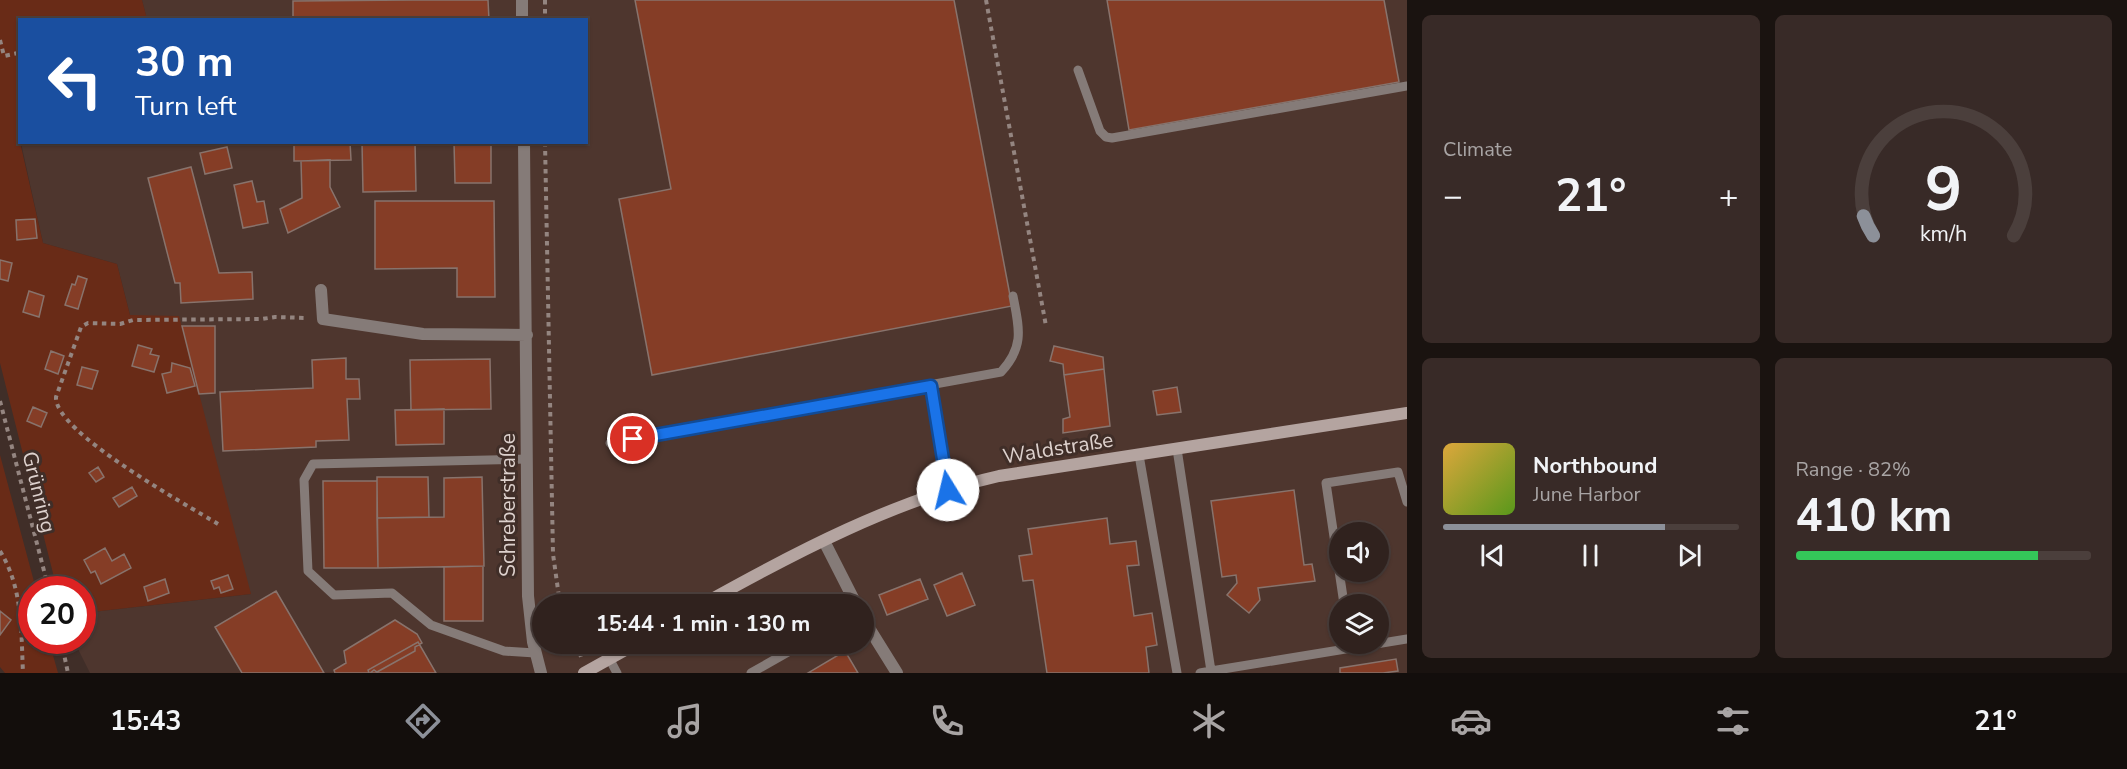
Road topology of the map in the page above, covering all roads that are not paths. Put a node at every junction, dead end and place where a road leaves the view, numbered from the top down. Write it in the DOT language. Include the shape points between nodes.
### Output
graph roads {
  1 [pos="522,0"];
  2 [pos="522,18"];
  3 [pos="1078,70"];
  4 [pos="1407,86"];
  5 [pos="524,144"];
  6 [pos="321,290"];
  7 [pos="1013,296"];
  8 [pos="527,335"];
  9 [pos="931,386"];
  10 [pos="1407,414"];
  11 [pos="610,443"];
  12 [pos="1177,449"];
  13 [pos="1139,455"];
  14 [pos="527,459"];
  15 [pos="948,490"];
  16 [pos="1407,502"];
  17 [pos="824,542"];
  18 [pos="723,594"];
  19 [pos="851,594"];
  20 [pos="1343,594"];
  21 [pos="532,629"];
  22 [pos="874,636"];
  23 [pos="1407,639"];
  24 [pos="1389,641"];
  25 [pos="1329,650"];
  26 [pos="532,653"];
  27 [pos="535,654"];
  28 [pos="617,654"];
  29 [pos="784,654"];
  30 [pos="609,658"];
  31 [pos="1211,671"];
  32 [pos="541,673"];
  33 [pos="584,673"];
  34 [pos="617,673"];
  35 [pos="751,673"];
  36 [pos="897,673"];
  37 [pos="1178,673"];
  38 [pos="1200,673"];
  1 -- 2 [label="street"];
  3 -- 4 [label="lane" via="1100,131 1112,138"];
  5 -- 8 [label="street, Schreberstraße"];
  6 -- 8 [label="street" via="323,319 423,334"];
  7 -- 9 [label="lane" via="1019,339 1013,359 1001,372"];
  8 -- 14 [label="street, Schreberstraße"];
  9 -- 11 [label="lane"];
  9 -- 15 [label="lane"];
  10 -- 12 [label="main road, Waldstraße"];
  12 -- 13 [label="main road, Waldstraße"];
  12 -- 31 [label="lane"];
  13 -- 15 [label="main road, Waldstraße" via="999,476"];
  13 -- 37 [label="lane"];
  14 -- 21 [label="street, Schreberstraße" via="528,596"];
  14 -- 26 [label="lane" via="313,464 304,480 308,571 334,595 392,593 431,625 504,651"];
  15 -- 17 [label="main road, Waldstraße"];
  16 -- 20 [label="lane" via="1398,472 1326,483"];
  17 -- 18 [label="main road, Waldstraße"];
  17 -- 19 [label="street"];
  22 -- 36 [label="street"];
  23 -- 24 [label="lane"];
  25 -- 31 [label="lane"];
  27 -- 32 [label="street, Schreberstraße"];
  28 -- 30 [label="main road"];
  29 -- 35 [label="lane"];
  30 -- 33 [label="main road"];
  30 -- 34 [label="lane"];
  31 -- 38 [label="lane"];
}
